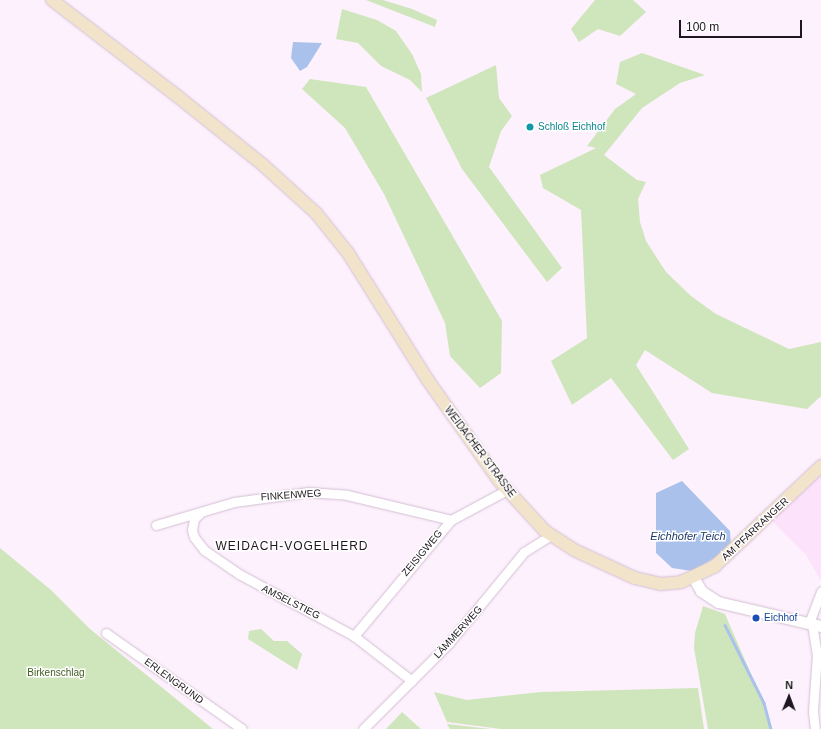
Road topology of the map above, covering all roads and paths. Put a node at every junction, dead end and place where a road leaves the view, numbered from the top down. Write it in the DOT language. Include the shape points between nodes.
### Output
graph roads {
  1 [pos="52,0"];
  2 [pos="817,470"];
  3 [pos="507,490"];
  4 [pos="200,513"];
  5 [pos="451,520"];
  6 [pos="156,525"];
  7 [pos="551,535"];
  8 [pos="693,577"];
  9 [pos="821,591"];
  10 [pos="814,625"];
  11 [pos="106,633"];
  12 [pos="354,636"];
  13 [pos="412,681"];
  14 [pos="242,729"];
  15 [pos="363,729"];
  16 [pos="815,729"];
  1 -- 3 [label="main road, WEIDACHER STRASSE" via="207,120 316,213 363,275 425,375"];
  2 -- 8 [label="main road, AM PFARRANGER" via="739,546 715,566"];
  3 -- 5 [label="street, ZEISIGWEG"];
  3 -- 7 [label="main road, WEIDACHER STRASSE"];
  4 -- 5 [label="street, FINKENWEG" via="258,497 328,492"];
  4 -- 6 [label="street, FINKENWEG"];
  4 -- 12 [label="street, AMSELSTIEG" via="194,519 192,530 204,550 239,574"];
  5 -- 12 [label="street, ZEISIGWEG"];
  7 -- 8 [label="main road, WEIDACHER STRASSE" via="597,563 635,578 667,584"];
  7 -- 13 [label="street, LÄMMERWEG" via="524,552 474,615"];
  8 -- 10 [label="street" via="701,591 718,602"];
  9 -- 10 [label="street"];
  10 -- 16 [label="street" via="817,654 813,711"];
  11 -- 14 [label="street, ERLENGRUND"];
  12 -- 13 [label="street, AMSELSTIEG"];
  13 -- 15 [label="street, LÄMMERWEG"];
}
